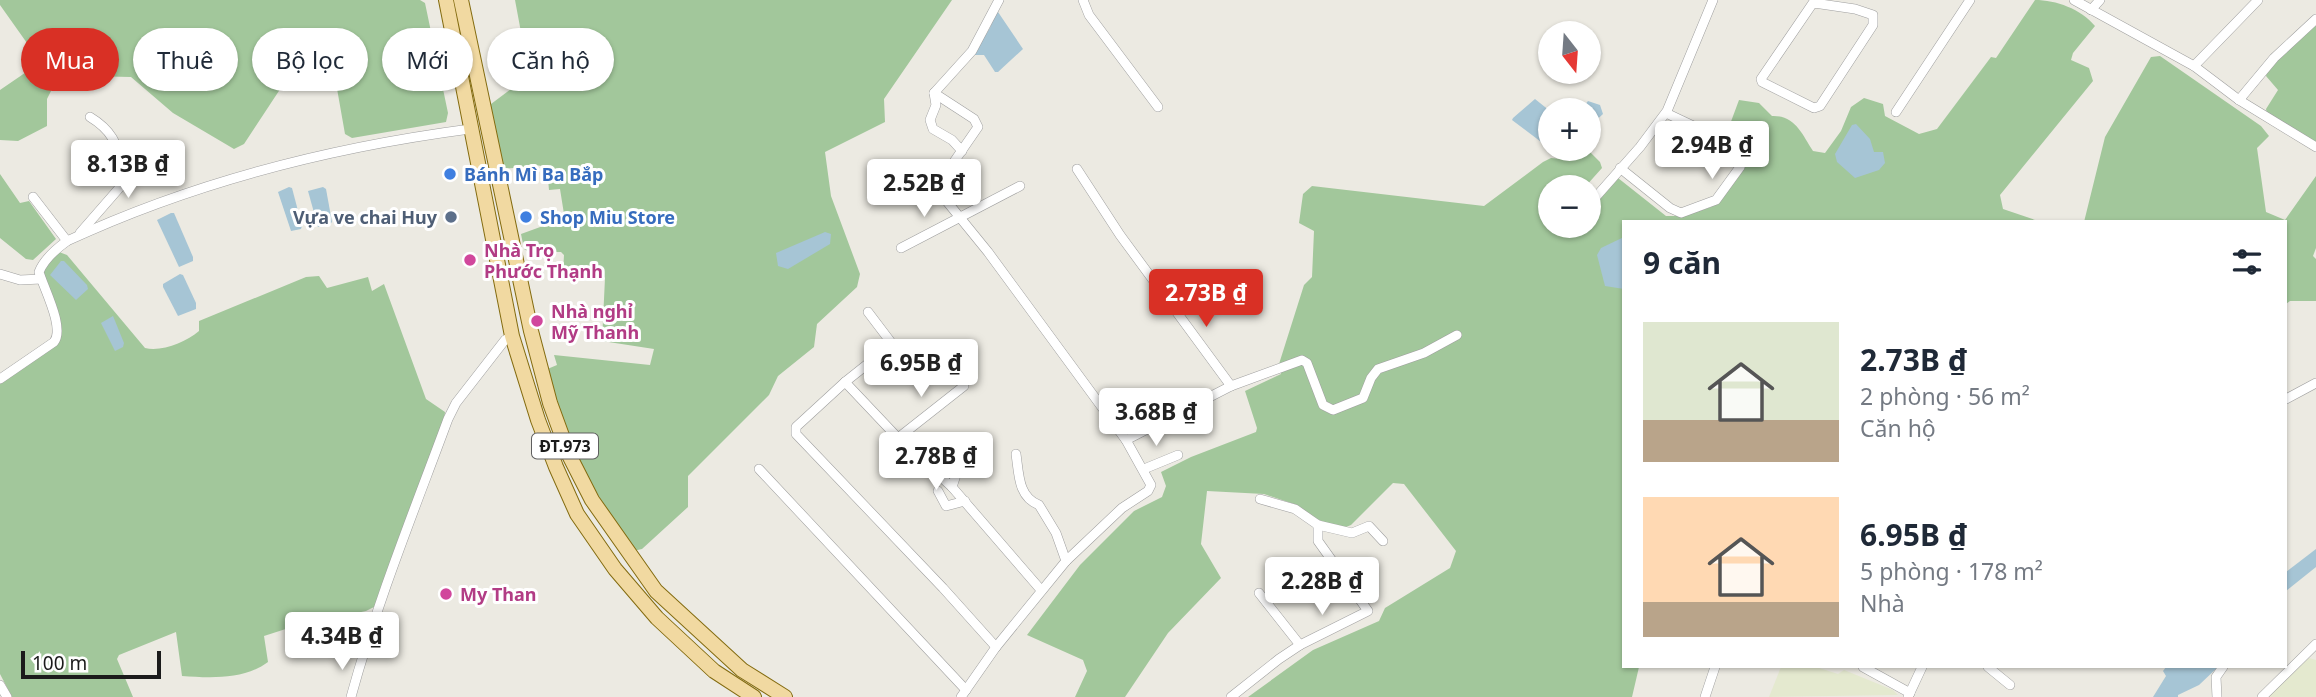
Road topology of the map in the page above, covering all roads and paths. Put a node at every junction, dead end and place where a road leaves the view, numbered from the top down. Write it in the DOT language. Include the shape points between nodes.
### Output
graph roads {
  1 [pos="446,0"];
  2 [pos="461,0"];
  3 [pos="999,0"];
  4 [pos="1083,0"];
  5 [pos="1713,0"];
  6 [pos="1970,0"];
  7 [pos="2074,0"];
  8 [pos="2100,0"];
  9 [pos="2258,0"];
  10 [pos="1814,1"];
  11 [pos="2091,10"];
  12 [pos="2316,19"];
  13 [pos="2194,66"];
  14 [pos="934,93"];
  15 [pos="2239,100"];
  16 [pos="1158,107"];
  17 [pos="1896,112"];
  18 [pos="1666,113"];
  19 [pos="90,117"];
  20 [pos="469,125"];
  21 [pos="155,147"];
  22 [pos="2316,148"];
  23 [pos="962,150"];
  24 [pos="1620,168"];
  25 [pos="1077,169"];
  26 [pos="127,179"];
  27 [pos="1020,186"];
  28 [pos="1601,191"];
  29 [pos="33,197"];
  30 [pos="961,217"];
  31 [pos="79,235"];
  32 [pos="67,241"];
  33 [pos="901,248"];
  34 [pos="0,274"];
  35 [pos="41,279"];
  36 [pos="868,312"];
  37 [pos="531,331"];
  38 [pos="1457,335"];
  39 [pos="512,336"];
  40 [pos="0,379"];
  41 [pos="845,382"];
  42 [pos="2316,383"];
  43 [pos="964,386"];
  44 [pos="1231,386"];
  45 [pos="2287,398"];
  46 [pos="898,438"];
  47 [pos="1126,440"];
  48 [pos="1016,454"];
  49 [pos="1178,455"];
  50 [pos="956,465"];
  51 [pos="759,469"];
  52 [pos="1144,469"];
  53 [pos="952,487"];
  54 [pos="938,491"];
  55 [pos="1260,499"];
  56 [pos="965,501"];
  57 [pos="1318,525"];
  58 [pos="1383,541"];
  59 [pos="1066,561"];
  60 [pos="1041,590"];
  61 [pos="1259,593"];
  62 [pos="1300,645"];
  63 [pos="996,647"];
  64 [pos="2314,648"];
  65 [pos="1715,668"];
  66 [pos="1865,668"];
  67 [pos="1922,668"];
  68 [pos="1989,668"];
  69 [pos="2222,668"];
  70 [pos="0,685"];
  71 [pos="2010,685"];
  72 [pos="963,693"];
  73 [pos="1909,695"];
  74 [pos="7,697"];
  75 [pos="351,697"];
  76 [pos="754,697"];
  77 [pos="785,697"];
  78 [pos="1231,697"];
  79 [pos="1705,697"];
  80 [pos="2217,697"];
  81 [pos="2262,697"];
  1 -- 20 [label="main road, ĐT.973"];
  2 -- 37 [label="main road, ĐT.973"];
  3 -- 14 [label="street" via="972,51"];
  4 -- 16 [label="street" via="1089,15"];
  5 -- 18 [label="street"];
  6 -- 17 [label="street"];
  7 -- 11 [label="street"];
  8 -- 11 [label="street"];
  9 -- 13 [label="street"];
  10 -- 10 [label="street" via="1864,11 1874,20 1820,106 1814,108 1761,79"];
  11 -- 13 [label="street"];
  12 -- 15 [label="street" via="2274,58"];
  13 -- 15 [label="street"];
  14 -- 23 [label="street" via="933,129"];
  14 -- 23 [label="street" via="978,123"];
  15 -- 22 [label="street"];
  18 -- 24 [label="street"];
  18 -- 24 [label="street" via="1740,148 1740,167 1716,200 1681,213"];
  19 -- 26 [label="street" via="111,133"];
  20 -- 31 [label="street" via="216,184"];
  20 -- 39 [label="main road, ĐT.973"];
  21 -- 26 [label="street"];
  23 -- 30 [label="street" via="939,188"];
  24 -- 28 [label="street"];
  25 -- 44 [label="street"];
  26 -- 31 [label="street"];
  27 -- 30 [label="street"];
  29 -- 32 [label="street"];
  30 -- 33 [label="street"];
  30 -- 47 [label="street"];
  31 -- 32 [label="street"];
  32 -- 35 [label="street" via="41,266"];
  34 -- 35 [label="street" via="20,280"];
  35 -- 40 [label="street" via="58,324 58,337"];
  36 -- 41 [label="street" via="890,344"];
  37 -- 39 [label="main road"];
  37 -- 77 [label="main road, ĐT.973" via="560,431 592,500 656,591 741,670"];
  38 -- 44 [label="street" via="1378,369 1363,398 1333,410 1323,405 1302,360"];
  39 -- 75 [label="street" via="456,403 396,558"];
  39 -- 76 [label="main road, ĐT.973" via="538,420 577,514 657,618 714,671"];
  41 -- 46 [label="street"];
  41 -- 63 [label="street" via="796,427 796,434"];
  42 -- 45 [label="street"];
  43 -- 46 [label="street"];
  44 -- 47 [label="street"];
  46 -- 53 [label="street"];
  47 -- 52 [label="street"];
  48 -- 59 [label="street" via="1024,493 1039,505"];
  49 -- 52 [label="street"];
  50 -- 53 [label="street"];
  51 -- 72 [label="street"];
  52 -- 59 [label="street" via="1150,481 1148,491 1122,508"];
  53 -- 56 [label="street"];
  54 -- 56 [label="street" via="946,506"];
  55 -- 57 [label="street" via="1295,509"];
  56 -- 60 [label="street"];
  57 -- 58 [label="street" via="1352,533 1369,526"];
  57 -- 62 [label="street" via="1321,547 1368,611"];
  59 -- 60 [label="street"];
  60 -- 63 [label="street"];
  61 -- 62 [label="street"];
  62 -- 78 [label="street"];
  63 -- 72 [label="street"];
  64 -- 81 [label="street"];
  65 -- 79 [label="street"];
  66 -- 73 [label="street"];
  67 -- 73 [label="street"];
  68 -- 71 [label="street"];
  69 -- 80 [label="street" via="2217,677"];
  70 -- 74 [label="street"];
}
